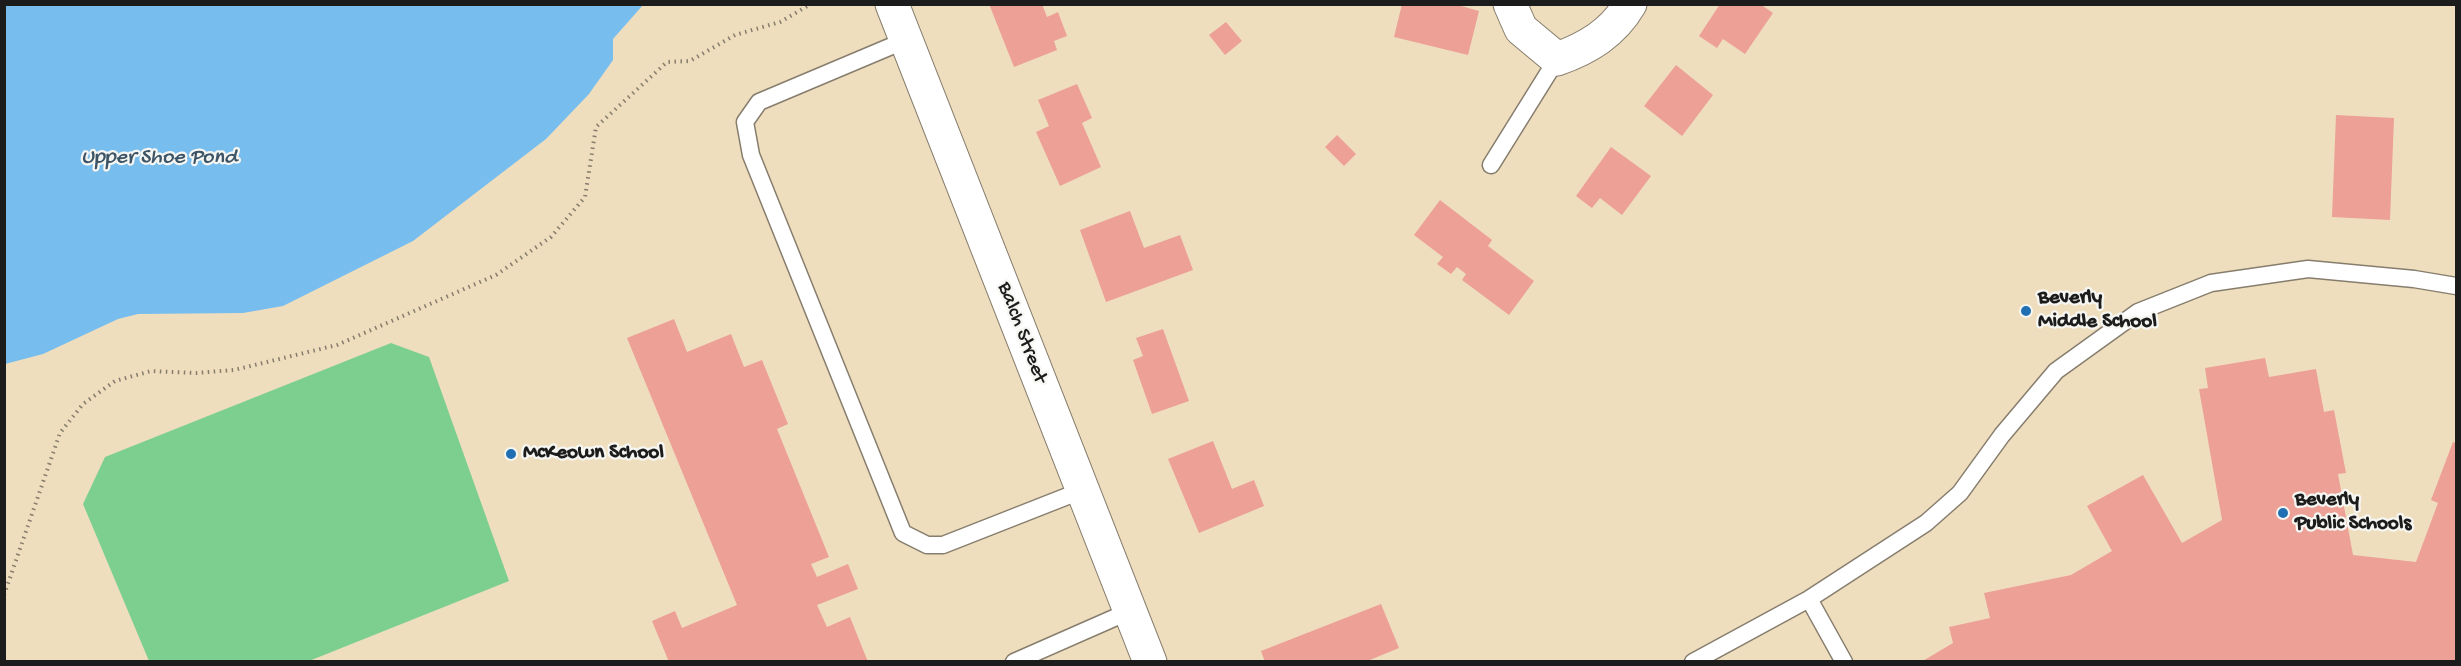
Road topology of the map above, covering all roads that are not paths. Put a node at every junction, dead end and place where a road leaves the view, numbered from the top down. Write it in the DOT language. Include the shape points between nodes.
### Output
graph roads {
  1 [pos="892,4"];
  2 [pos="1510,4"];
  3 [pos="1630,4"];
  4 [pos="906,40"];
  5 [pos="1557,59"];
  6 [pos="1491,165"];
  7 [pos="2457,286"];
  8 [pos="1083,490"];
  9 [pos="1809,599"];
  10 [pos="1130,610"];
  11 [pos="1014,662"];
  12 [pos="1150,662"];
  13 [pos="1693,662"];
  14 [pos="1844,662"];
  1 -- 4 [label="street, Balch Street"];
  2 -- 5 [label="street" via="1521,29"];
  3 -- 5 [label="street" via="1620,21 1584,50"];
  4 -- 8 [label="street, Balch Street"];
  4 -- 8 [label="lane" via="759,102 745,122 751,155 903,533 927,545 943,545"];
  5 -- 6 [label="lane"];
  7 -- 9 [label="lane" via="2308,269 2211,283 2138,312 2056,371 1960,493 1926,524"];
  8 -- 10 [label="street, Balch Street"];
  9 -- 13 [label="lane"];
  9 -- 14 [label="lane"];
  10 -- 11 [label="lane"];
  10 -- 12 [label="street, Balch Street"];
}
